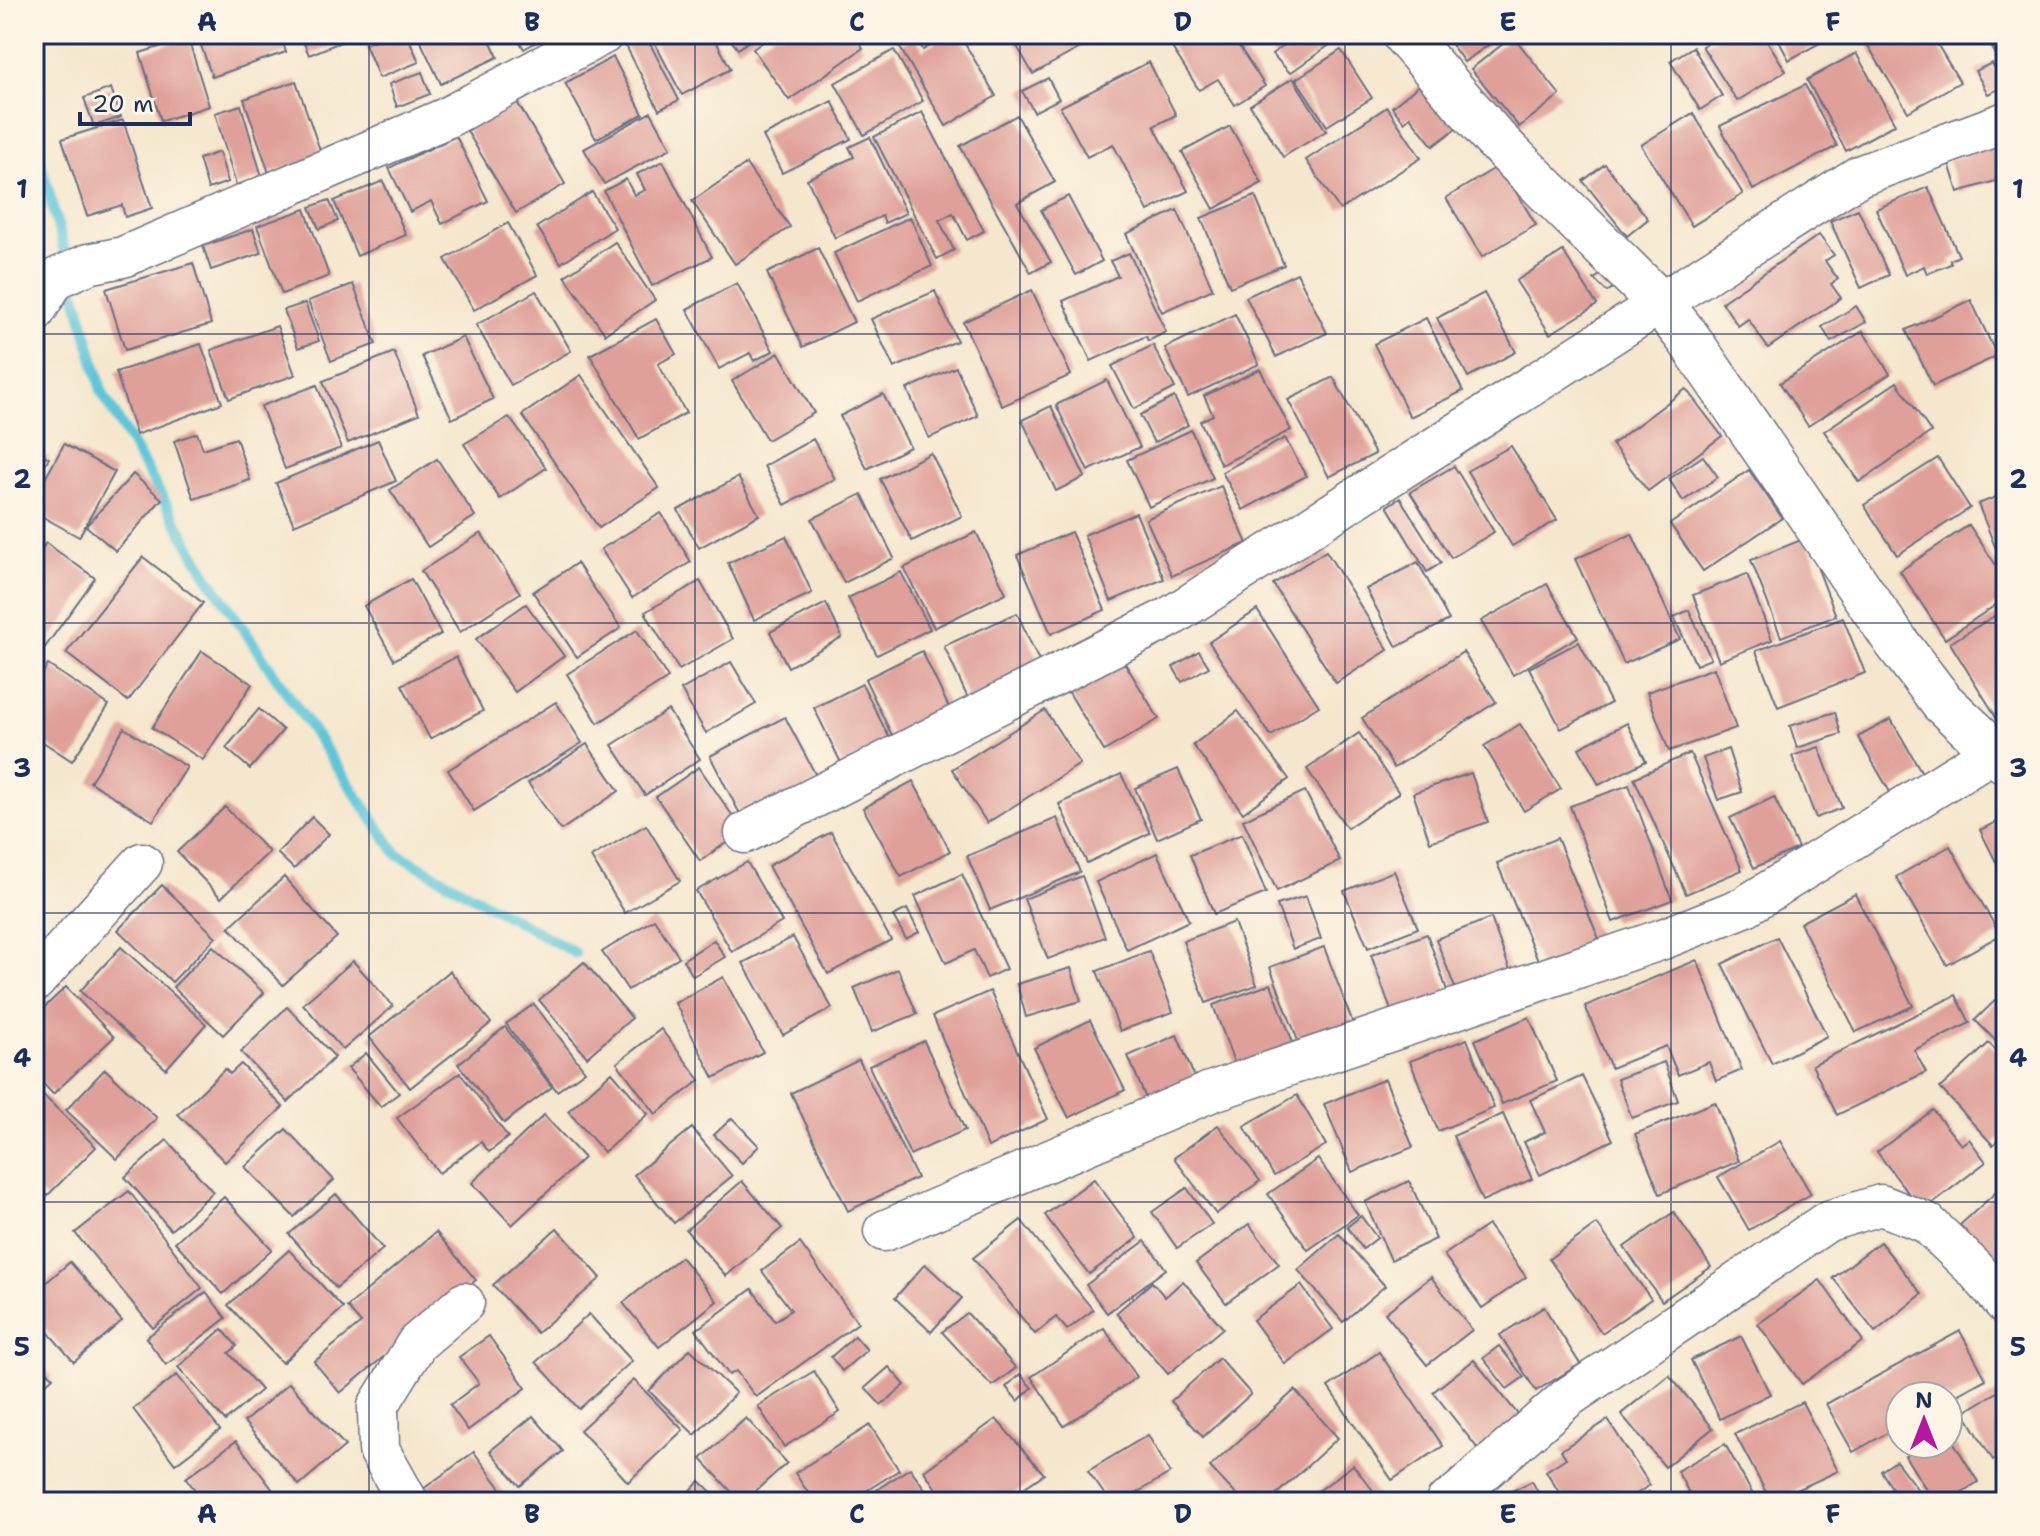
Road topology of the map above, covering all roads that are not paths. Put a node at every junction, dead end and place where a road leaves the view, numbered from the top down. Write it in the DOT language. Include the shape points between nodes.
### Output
graph roads {
  1 [pos="603,34"];
  2 [pos="1404,34"];
  3 [pos="2006,122"];
  4 [pos="1660,303"];
  5 [pos="34,313"];
  6 [pos="2000,756"];
  7 [pos="745,833"];
  8 [pos="142,863"];
  9 [pos="34,982"];
  10 [pos="884,1231"];
  11 [pos="464,1303"];
  12 [pos="2006,1305"];
  13 [pos="1451,1501"];
  14 [pos="408,1502"];
  1 -- 5 [label="street" via="446,118 123,257 71,272"];
  2 -- 4 [label="street" via="1494,138"];
  3 -- 4 [label="street" via="1859,176"];
  4 -- 6 [label="street" via="1897,643 1942,702"];
  4 -- 7 [label="street" via="1170,617"];
  6 -- 10 [label="street" via="1744,907 1210,1092"];
  8 -- 9 [label="street"];
  11 -- 14 [label="street" via="417,1343 378,1406 379,1450"];
  12 -- 13 [label="street" via="1927,1223 1881,1205 1828,1221 1567,1398"];
}
